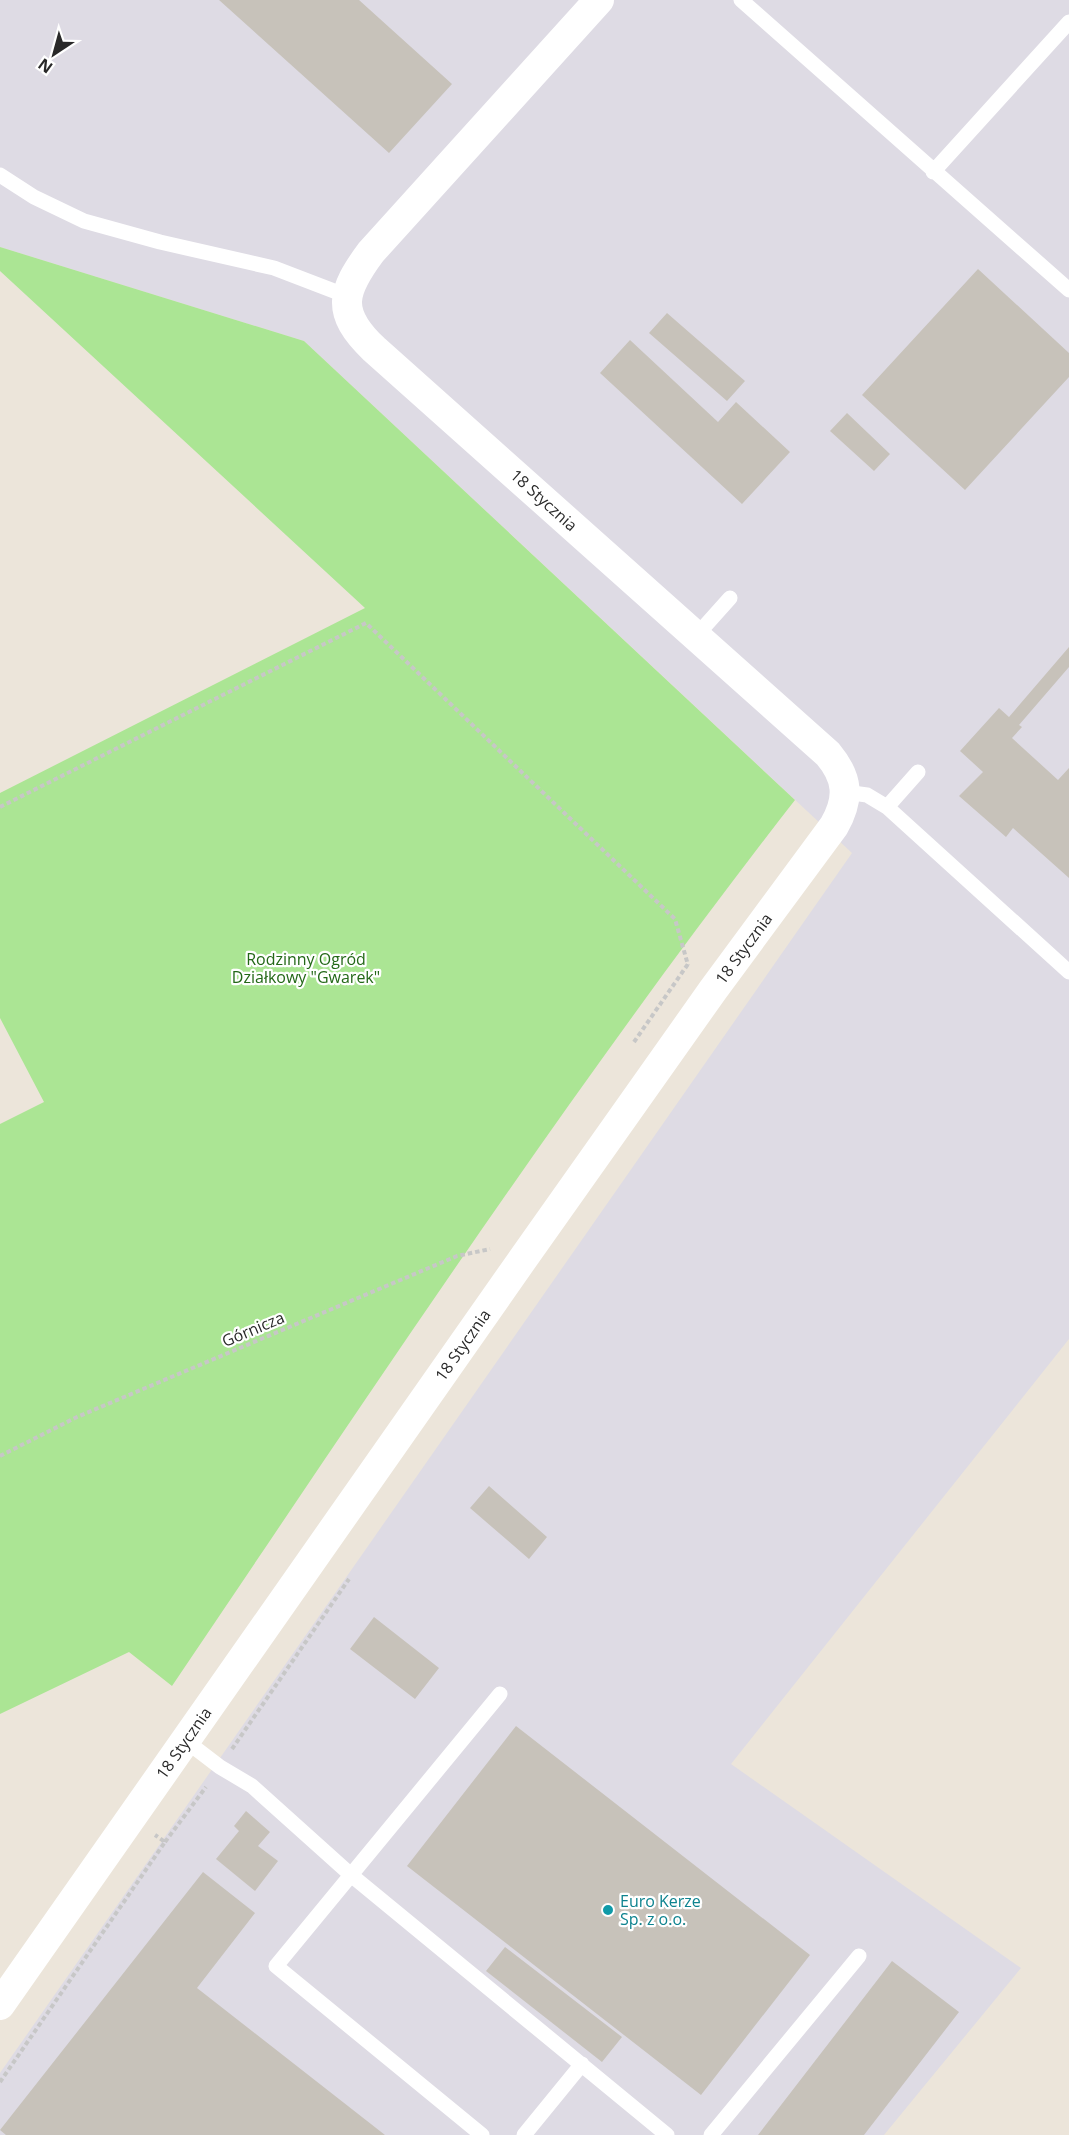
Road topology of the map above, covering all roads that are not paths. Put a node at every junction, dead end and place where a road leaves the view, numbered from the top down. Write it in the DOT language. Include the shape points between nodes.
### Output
graph roads {
  1 [pos="599,0"];
  2 [pos="741,0"];
  3 [pos="1069,22"];
  4 [pos="933,172"];
  5 [pos="0,175"];
  6 [pos="1069,290"];
  7 [pos="347,296"];
  8 [pos="730,598"];
  9 [pos="696,636"];
  10 [pos="918,772"];
  11 [pos="845,792"];
  12 [pos="887,807"];
  13 [pos="1069,972"];
  14 [pos="500,1694"];
  15 [pos="186,1741"];
  16 [pos="351,1875"];
  17 [pos="859,1956"];
  18 [pos="0,2005"];
  19 [pos="582,2064"];
  20 [pos="482,2135"];
  21 [pos="524,2135"];
  22 [pos="667,2135"];
  23 [pos="711,2135"];
  1 -- 7 [label="street" via="371,252 355,275"];
  2 -- 4 [label="lane"];
  3 -- 4 [label="lane"];
  4 -- 6 [label="lane"];
  5 -- 7 [label="lane" via="34,197 84,220 274,268"];
  7 -- 9 [label="street, 18 Stycznia" via="348,313 359,335"];
  8 -- 9 [label="lane"];
  9 -- 11 [label="street, 18 Stycznia" via="828,754 843,777"];
  10 -- 12 [label="lane"];
  11 -- 12 [label="lane" via="867,795"];
  11 -- 15 [label="street, 18 Stycznia" via="844,805 834,826 713,990"];
  12 -- 13 [label="lane"];
  14 -- 16 [label="lane"];
  15 -- 16 [label="lane" via="252,1786"];
  15 -- 18 [label="street, 18 Stycznia"];
  16 -- 19 [label="lane"];
  16 -- 20 [label="lane" via="276,1966"];
  17 -- 23 [label="lane"];
  19 -- 21 [label="lane"];
  19 -- 22 [label="lane"];
}
